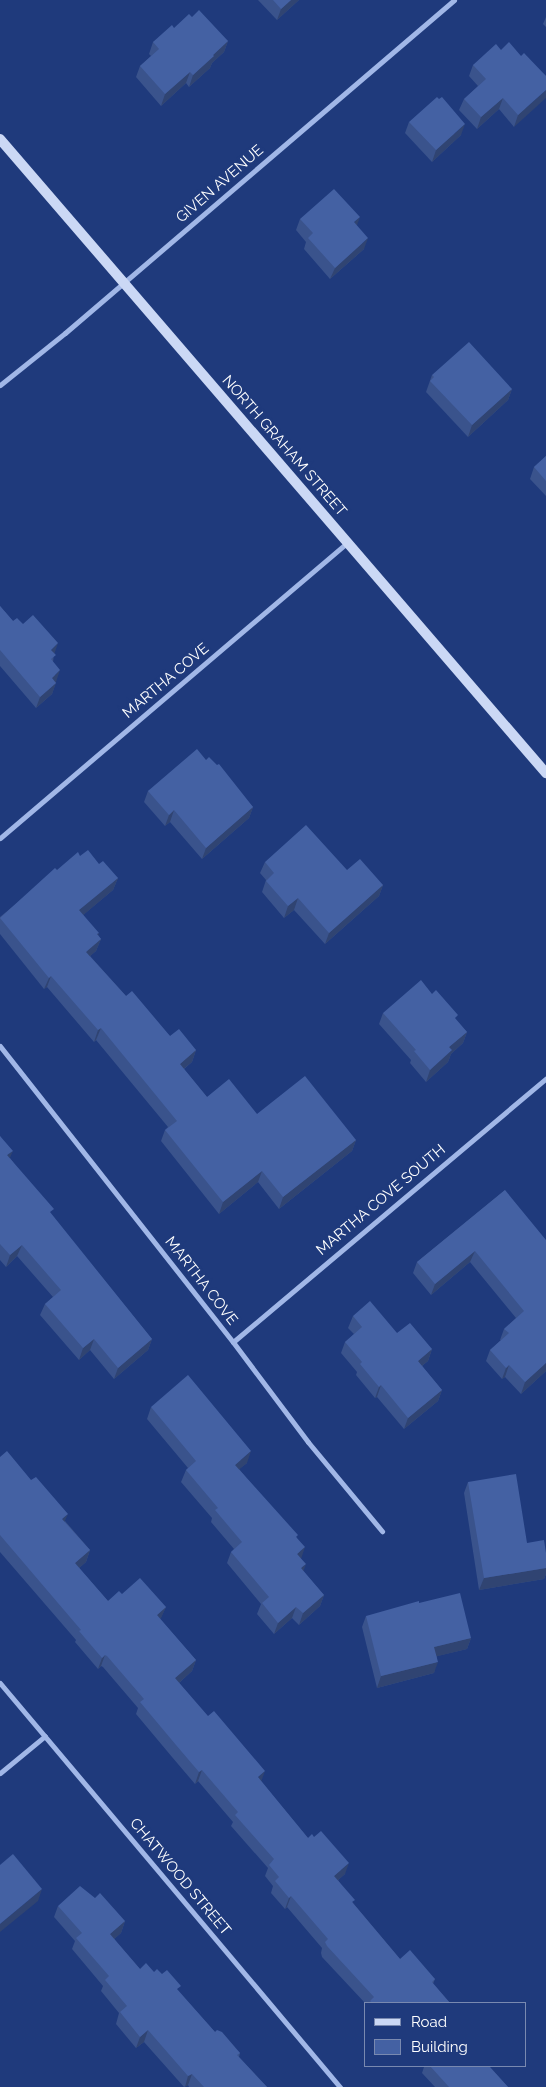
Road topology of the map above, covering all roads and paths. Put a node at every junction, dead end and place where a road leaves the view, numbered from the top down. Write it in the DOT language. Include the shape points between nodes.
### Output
graph roads {
  1 [pos="454,0"];
  2 [pos="0,138"];
  3 [pos="123,283"];
  4 [pos="0,385"];
  5 [pos="348,542"];
  6 [pos="546,773"];
  7 [pos="0,838"];
  8 [pos="0,1046"];
  9 [pos="546,1078"];
  10 [pos="233,1342"];
  11 [pos="382,1532"];
  12 [pos="0,1683"];
  13 [pos="44,1736"];
  14 [pos="0,1773"];
  15 [pos="340,2087"];
  1 -- 3 [label="street, GIVEN AVENUE"];
  2 -- 3 [label="main road, NORTH GRAHAM STREET"];
  3 -- 4 [label="street, GIVEN AVENUE"];
  3 -- 5 [label="main road, NORTH GRAHAM STREET"];
  5 -- 6 [label="main road, NORTH GRAHAM STREET"];
  5 -- 7 [label="street, MARTHA COVE"];
  8 -- 10 [label="street, MARTHA COVE"];
  9 -- 10 [label="street, MARTHA COVE SOUTH"];
  10 -- 11 [label="street, MARTHA COVE" via="308,1442"];
  12 -- 13 [label="street, CHATWOOD STREET"];
  13 -- 14 [label="street"];
  13 -- 15 [label="street, CHATWOOD STREET"];
}
